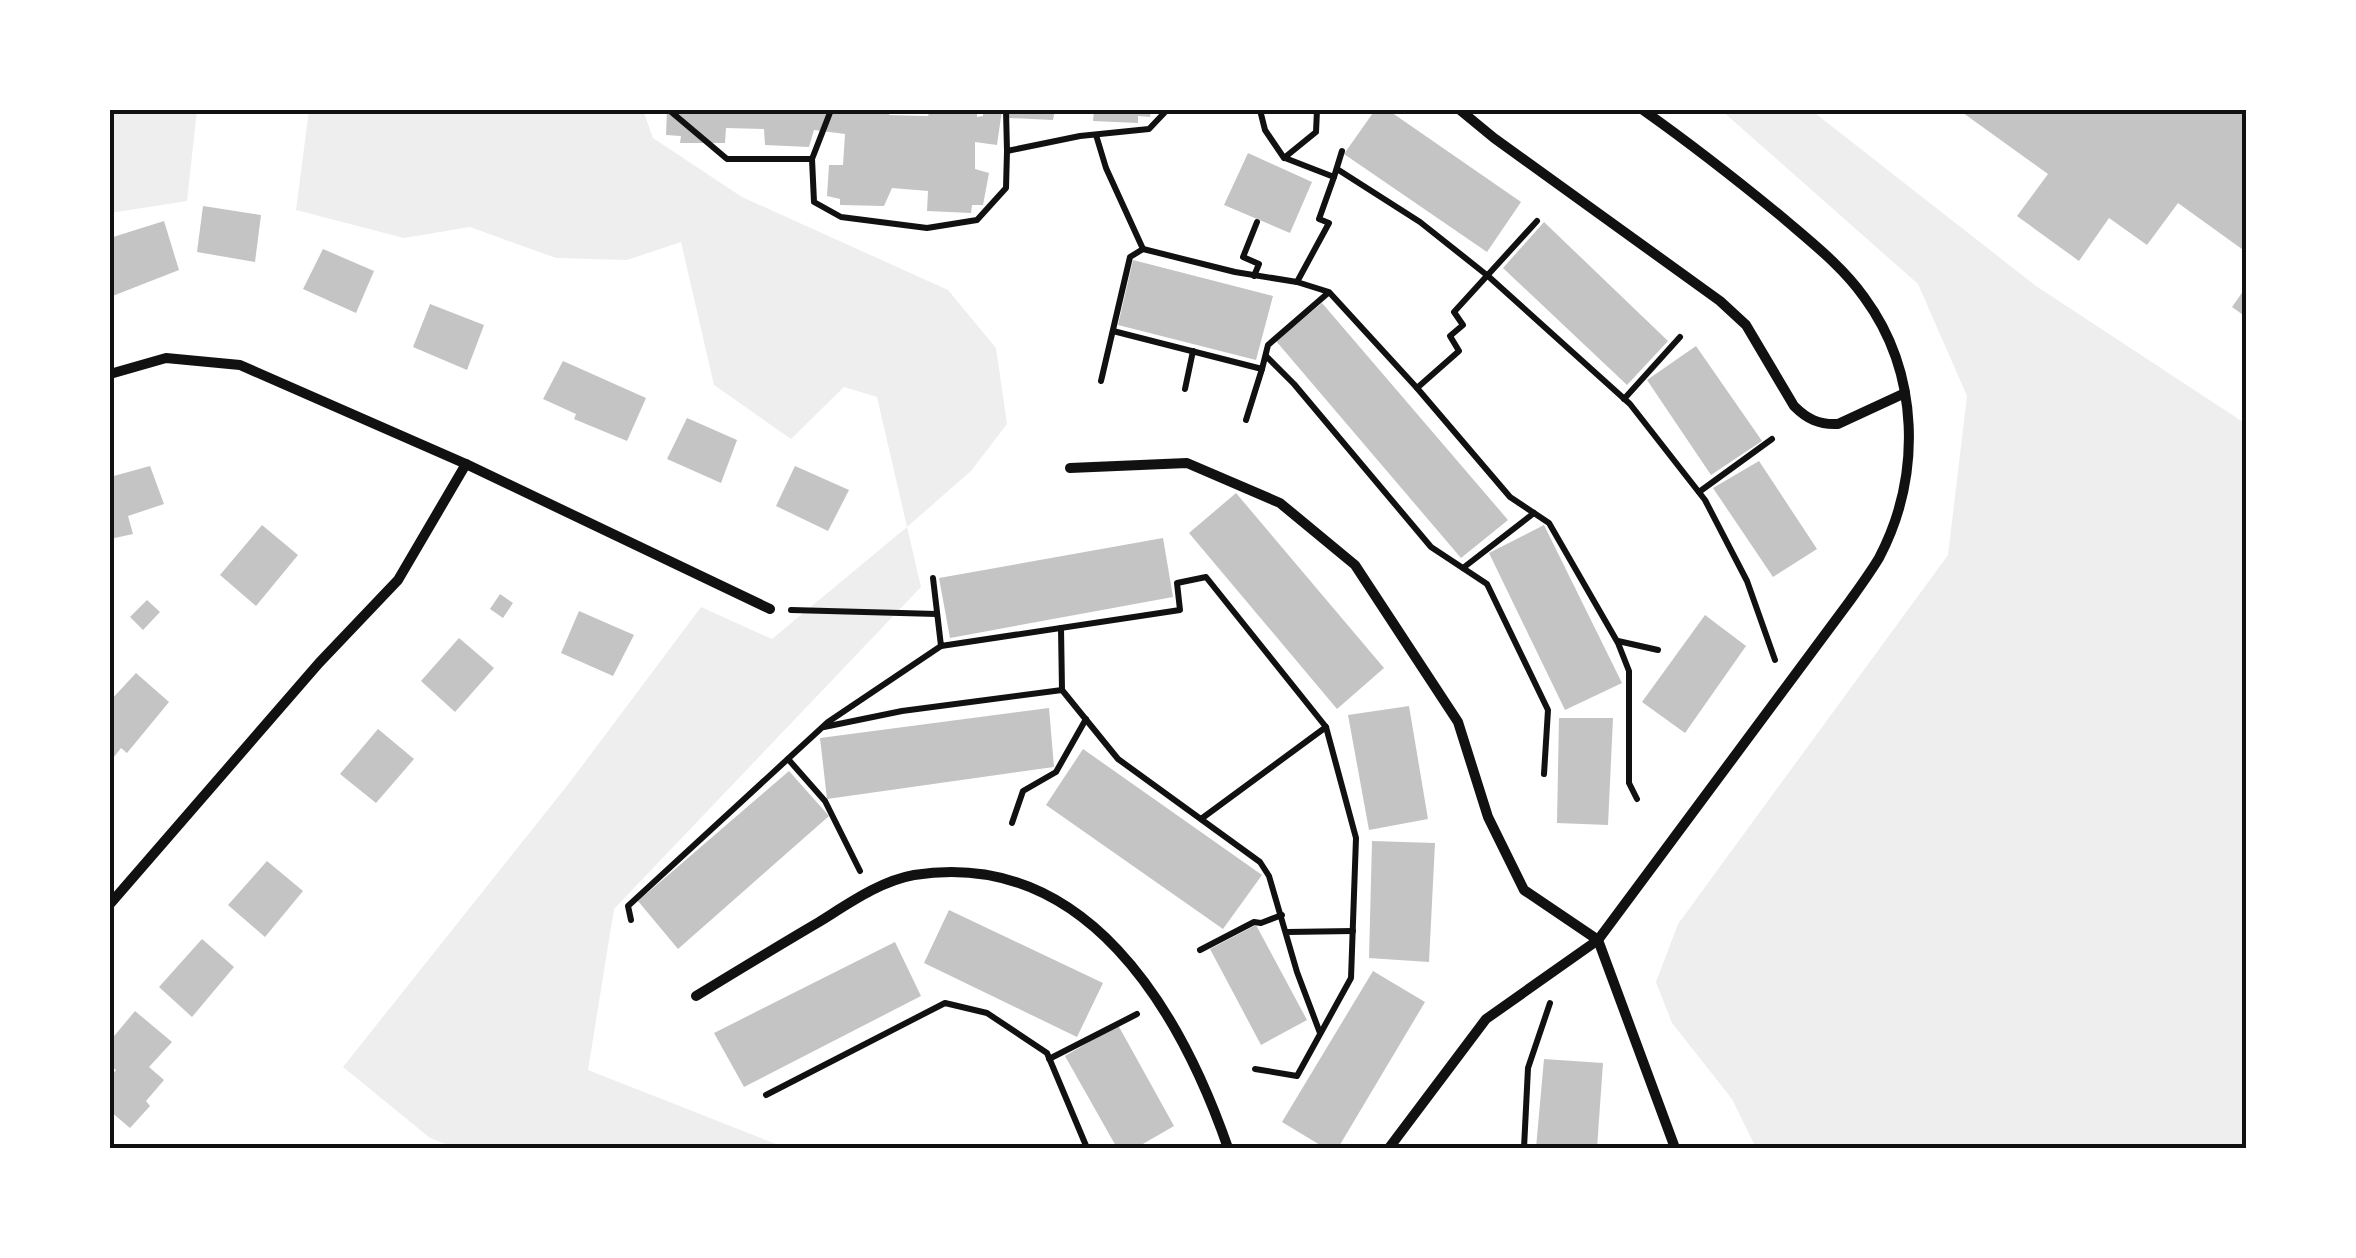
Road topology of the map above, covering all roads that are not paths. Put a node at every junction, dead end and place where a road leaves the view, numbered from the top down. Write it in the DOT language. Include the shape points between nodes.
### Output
graph roads {
  1 [pos="1460,110"];
  2 [pos="1643,110"];
  3 [pos="110,374"];
  4 [pos="1905,393"];
  5 [pos="466,464"];
  6 [pos="1070,468"];
  7 [pos="770,609"];
  8 [pos="110,904"];
  9 [pos="1598,940"];
  10 [pos="696,996"];
  11 [pos="1228,1148"];
  12 [pos="1389,1148"];
  13 [pos="1675,1148"];
  1 -- 4 [label="street" via="1720,300 1746,326 1804,416 1838,424"];
  2 -- 4 [label="street" via="1830,258 1888,338"];
  3 -- 5 [label="street" via="166,358 240,365"];
  4 -- 9 [label="street" via="1912,435 1900,506 1879,558"];
  5 -- 7 [label="street"];
  5 -- 8 [label="street" via="398,580"];
  6 -- 9 [label="street" via="1187,463 1280,503 1355,566 1458,722 1488,818 1524,890"];
  9 -- 12 [label="street" via="1486,1019"];
  9 -- 13 [label="street"];
  10 -- 11 [label="street" via="870,891 912,875 1009,880 1086,918 1120,950 1171,1019"];
}
